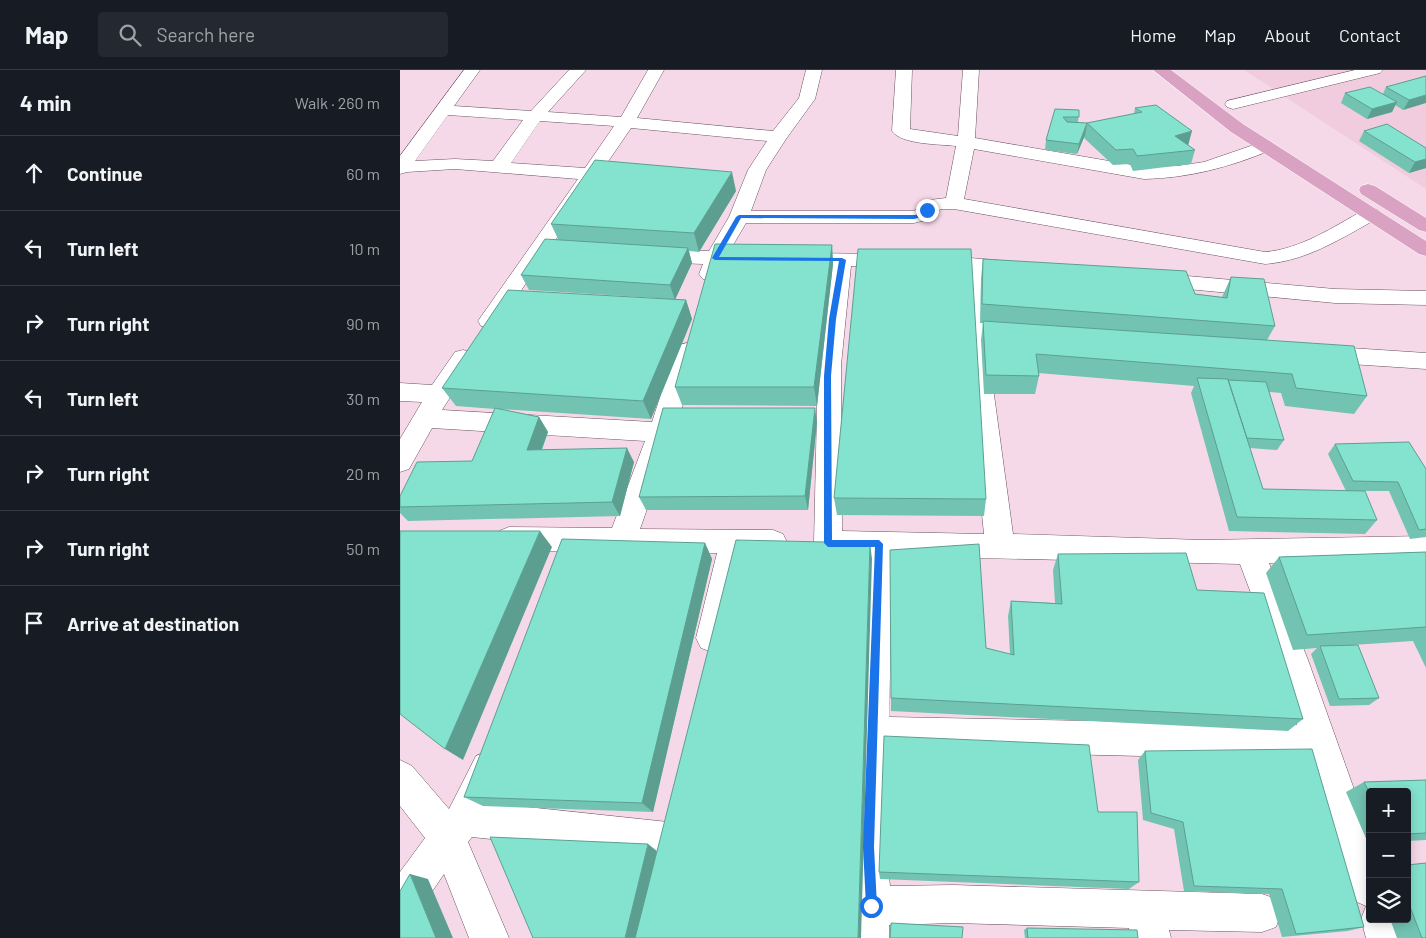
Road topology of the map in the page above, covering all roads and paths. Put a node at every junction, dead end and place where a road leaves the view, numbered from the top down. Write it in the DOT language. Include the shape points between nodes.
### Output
graph roads {
  1 [pos="472,70"];
  2 [pos="578,70"];
  3 [pos="656,70"];
  4 [pos="814,70"];
  5 [pos="904,70"];
  6 [pos="971,70"];
  7 [pos="1161,70"];
  8 [pos="1188,70"];
  9 [pos="1375,70"];
  10 [pos="1233,104"];
  11 [pos="443,110"];
  12 [pos="535,116"];
  13 [pos="626,122"];
  14 [pos="1258,122"];
  15 [pos="1237,128"];
  16 [pos="778,137"];
  17 [pos="966,142"];
  18 [pos="1265,146"];
  19 [pos="1302,150"];
  20 [pos="499,166"];
  21 [pos="400,168"];
  22 [pos="590,174"];
  23 [pos="618,176"];
  24 [pos="1353,181"];
  25 [pos="732,184"];
  26 [pos="751,186"];
  27 [pos="954,203"];
  28 [pos="1371,214"];
  29 [pos="739,217"];
  30 [pos="1426,226"];
  31 [pos="1426,250"];
  32 [pos="636,256"];
  33 [pos="715,258"];
  34 [pos="842,260"];
  35 [pos="979,265"];
  36 [pos="1036,270"];
  37 [pos="1130,278"];
  38 [pos="705,292"];
  39 [pos="1426,298"];
  40 [pos="694,326"];
  41 [pos="974,327"];
  42 [pos="1042,333"];
  43 [pos="1302,353"];
  44 [pos="1426,361"];
  45 [pos="400,392"];
  46 [pos="438,394"];
  47 [pos="425,418"];
  48 [pos="694,420"];
  49 [pos="663,427"];
  50 [pos="400,462"];
  51 [pos="480,539"];
  52 [pos="622,540"];
  53 [pos="734,542"];
  54 [pos="828,543"];
  55 [pos="879,544"];
  56 [pos="1000,546"];
  57 [pos="1426,548"];
  58 [pos="1250,551"];
  59 [pos="704,671"];
  60 [pos="873,733"];
  61 [pos="498,742"];
  62 [pos="1321,743"];
  63 [pos="400,778"];
  64 [pos="456,827"];
  65 [pos="668,840"];
  66 [pos="1366,878"];
  67 [pos="400,904"];
  68 [pos="1262,913"];
  69 [pos="870,922"];
  70 [pos="1147,923"];
  71 [pos="1381,923"];
  72 [pos="489,938"];
  73 [pos="1386,938"];
  1 -- 11 [label="street"];
  2 -- 12 [label="street"];
  3 -- 13 [label="street"];
  4 -- 16 [label="street" via="807,99"];
  5 -- 17 [label="street" via="902,134"];
  6 -- 17 [label="street"];
  7 -- 15 [label="main road"];
  8 -- 10 [label="main road"];
  9 -- 10 [label="street"];
  10 -- 14 [label="main road"];
  11 -- 12 [label="street"];
  11 -- 21 [label="street"];
  12 -- 13 [label="street"];
  12 -- 20 [label="street"];
  13 -- 16 [label="street"];
  13 -- 22 [label="street"];
  14 -- 15 [label="main road"];
  14 -- 19 [label="main road"];
  15 -- 18 [label="main road"];
  16 -- 26 [label="street"];
  17 -- 18 [label="street" via="1144,174 1196,170 1225,163"];
  17 -- 27 [label="street"];
  18 -- 28 [label="main road"];
  20 -- 21 [label="street" via="455,164"];
  20 -- 22 [label="street"];
  22 -- 23 [label="street"];
  22 -- 46 [label="street" via="546,253 514,299"];
  24 -- 30 [label="main road"];
  25 -- 26 [label="street"];
  26 -- 29 [label="street"];
  27 -- 28 [label="street" via="1265,258 1294,253"];
  27 -- 29 [label="street" via="936,204 923,215 914,217"];
  28 -- 31 [label="main road"];
  29 -- 33 [label="street"];
  32 -- 33 [label="street"];
  33 -- 34 [label="street"];
  33 -- 38 [label="street"];
  34 -- 35 [label="street" via="923,260"];
  34 -- 54 [label="street" via="832,319 828,376 818,415"];
  35 -- 36 [label="street"];
  35 -- 41 [label="street"];
  37 -- 39 [label="street" via="1335,296"];
  40 -- 49 [label="street"];
  41 -- 42 [label="street"];
  41 -- 56 [label="street"];
  43 -- 44 [label="street"];
  45 -- 46 [label="street"];
  46 -- 47 [label="street"];
  47 -- 49 [label="street"];
  47 -- 50 [label="street"];
  48 -- 49 [label="street"];
  49 -- 52 [label="street"];
  51 -- 52 [label="street" via="564,553"];
  52 -- 53 [label="street"];
  53 -- 54 [label="street"];
  53 -- 59 [label="street"];
  54 -- 55 [label="street"];
  55 -- 56 [label="street"];
  55 -- 60 [label="street"];
  56 -- 58 [label="street"];
  57 -- 58 [label="street"];
  58 -- 62 [label="street"];
  60 -- 62 [label="street"];
  60 -- 69 [label="street" via="868,847"];
  61 -- 64 [label="street"];
  62 -- 66 [label="street"];
  63 -- 64 [label="street"];
  64 -- 65 [label="street"];
  64 -- 67 [label="street"];
  64 -- 72 [label="street"];
  68 -- 70 [label="street"];
  69 -- 70 [label="street" via="954,904"];
  71 -- 73 [label="street"];
}
